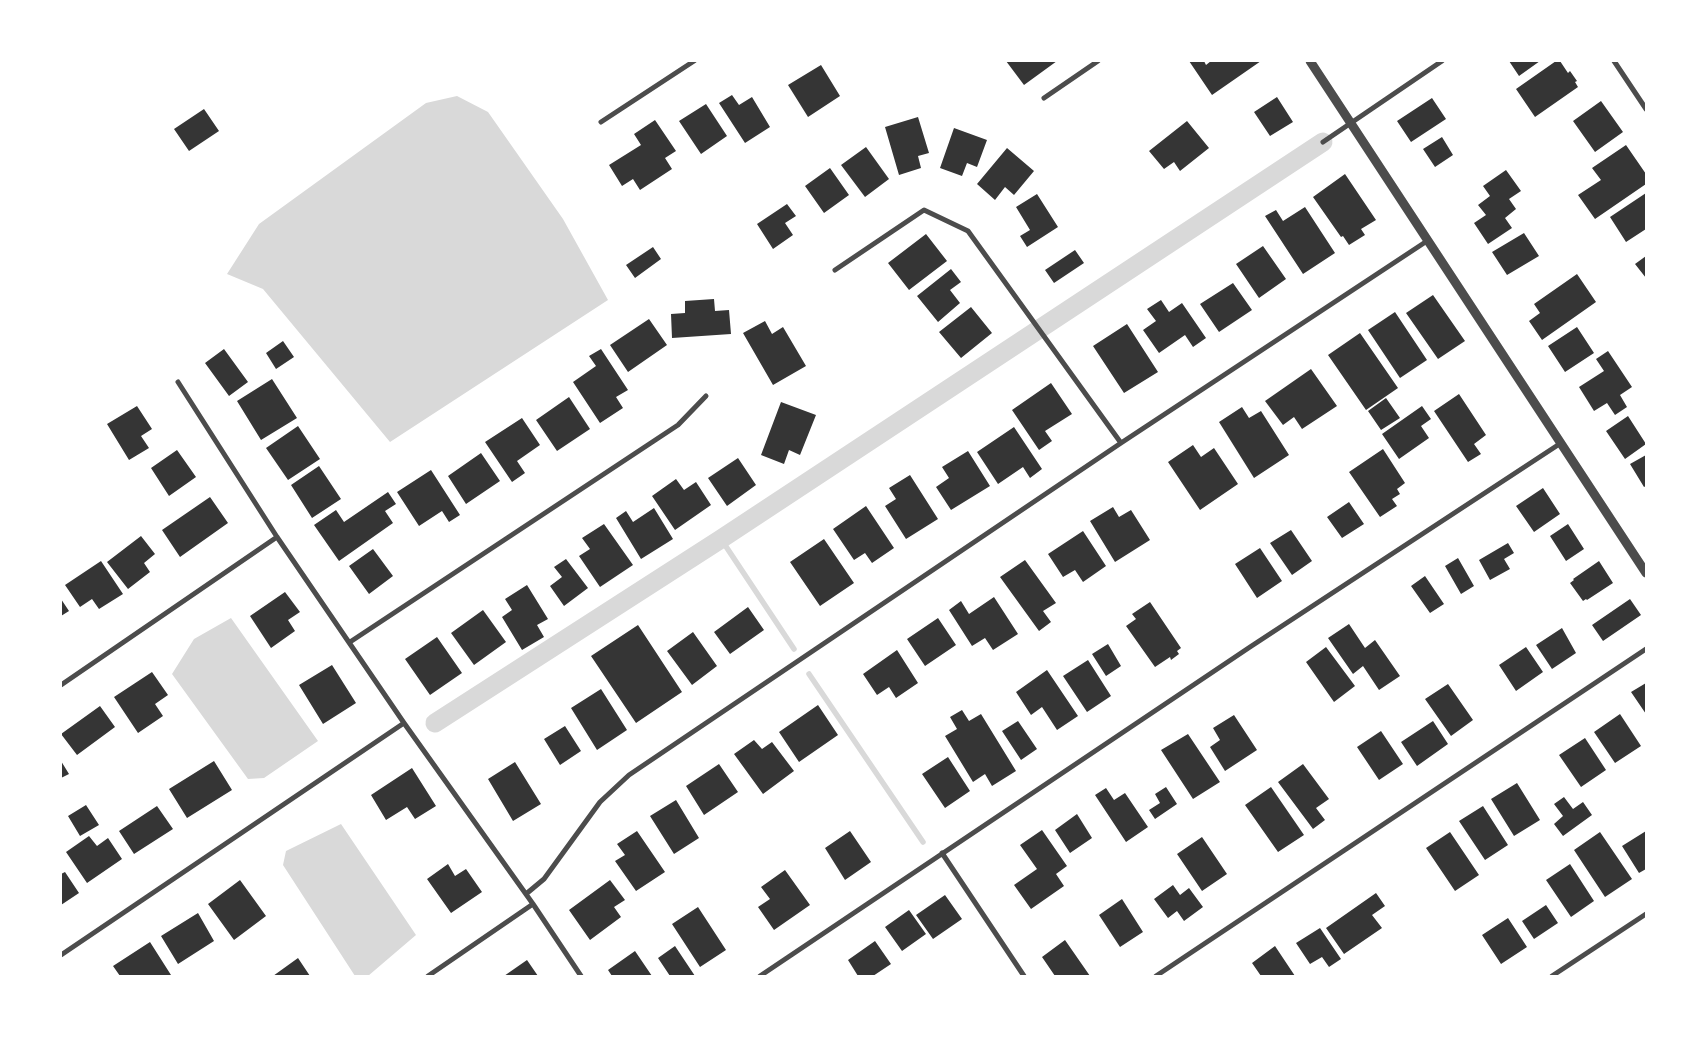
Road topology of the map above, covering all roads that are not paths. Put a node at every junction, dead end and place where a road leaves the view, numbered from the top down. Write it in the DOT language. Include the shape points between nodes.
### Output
graph roads {
  1 [pos="694,61"];
  2 [pos="1098,61"];
  3 [pos="1310,61"];
  4 [pos="1442,61"];
  5 [pos="1614,61"];
  6 [pos="1044,98"];
  7 [pos="1646,109"];
  8 [pos="601,122"];
  9 [pos="1351,122"];
  10 [pos="1323,142"];
  11 [pos="1428,241"];
  12 [pos="835,270"];
  13 [pos="178,382"];
  14 [pos="706,396"];
  15 [pos="1122,443"];
  16 [pos="1561,443"];
  17 [pos="277,538"];
  18 [pos="1646,573"];
  19 [pos="350,642"];
  20 [pos="1646,649"];
  21 [pos="61,685"];
  22 [pos="404,723"];
  23 [pos="942,853"];
  24 [pos="526,894"];
  25 [pos="533,904"];
  26 [pos="1646,914"];
  27 [pos="61,955"];
  28 [pos="428,976"];
  29 [pos="580,976"];
  30 [pos="760,976"];
  31 [pos="1024,976"];
  32 [pos="1156,976"];
  33 [pos="1552,976"];
  1 -- 8 [label="street"];
  2 -- 6 [label="street"];
  3 -- 9 [label="street"];
  4 -- 9 [label="street"];
  5 -- 7 [label="street"];
  9 -- 10 [label="street"];
  9 -- 11 [label="street"];
  11 -- 15 [label="street"];
  11 -- 16 [label="street"];
  12 -- 15 [label="street" via="924,210 968,231"];
  13 -- 17 [label="street"];
  14 -- 19 [label="street" via="678,425"];
  15 -- 24 [label="street" via="629,775 600,802 544,879"];
  16 -- 18 [label="street"];
  16 -- 23 [label="street"];
  17 -- 19 [label="street"];
  17 -- 21 [label="street"];
  19 -- 22 [label="street"];
  20 -- 32 [label="street"];
  22 -- 24 [label="street"];
  22 -- 27 [label="street"];
  23 -- 30 [label="street"];
  23 -- 31 [label="street"];
  24 -- 25 [label="street"];
  25 -- 28 [label="street"];
  25 -- 29 [label="street"];
  26 -- 33 [label="street"];
}
